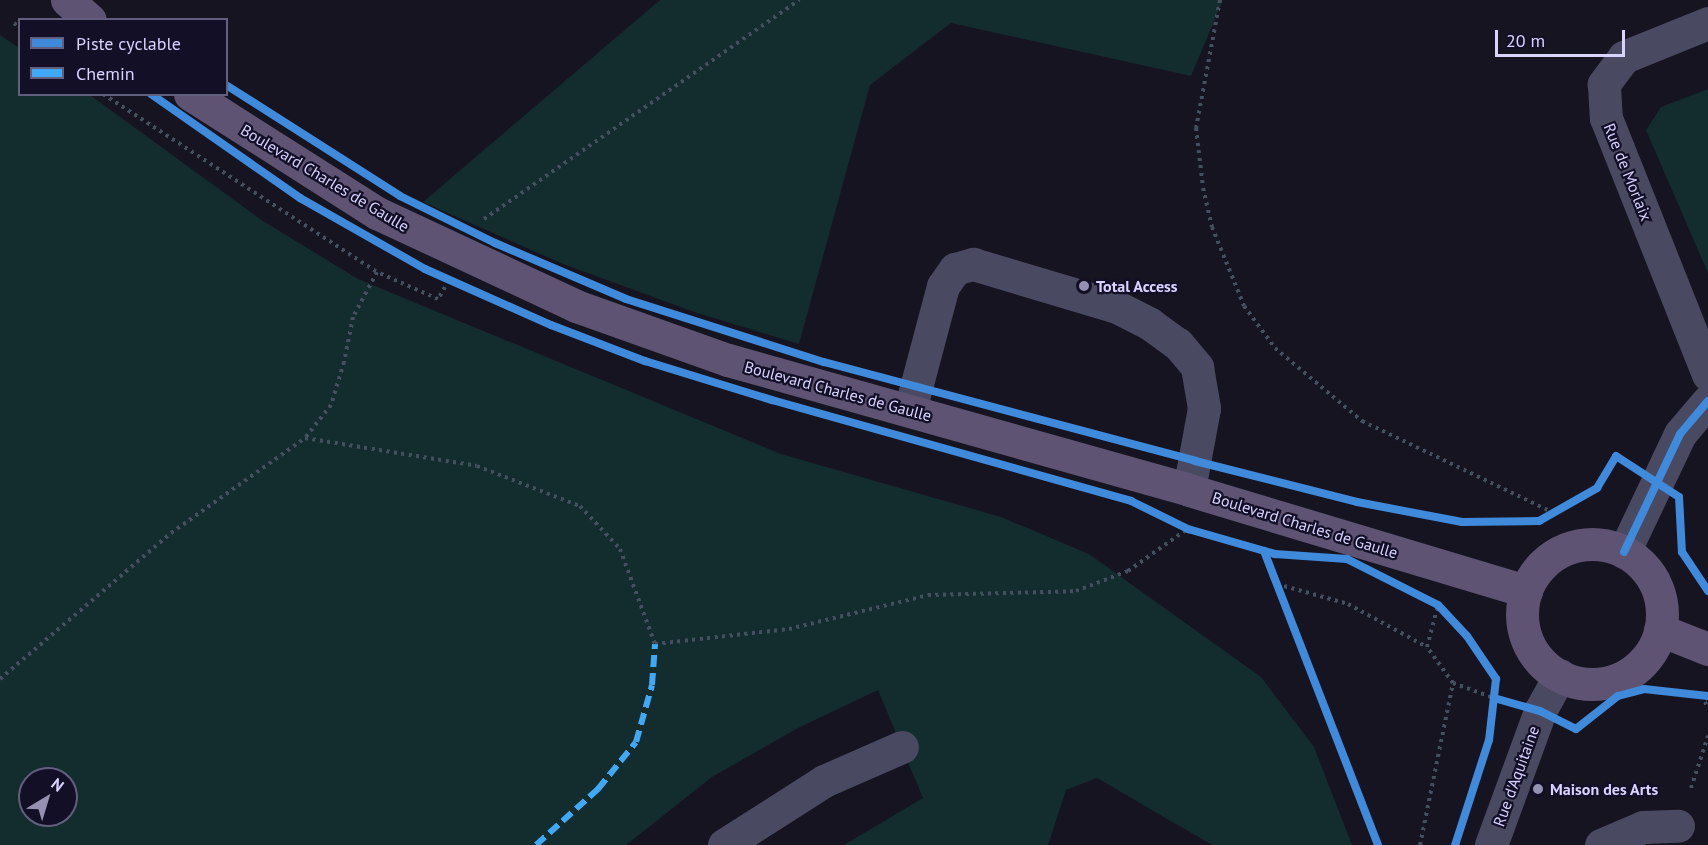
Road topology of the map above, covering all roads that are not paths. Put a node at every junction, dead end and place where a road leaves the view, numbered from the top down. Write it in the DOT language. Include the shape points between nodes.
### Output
graph roads {
  1 [pos="66,0"];
  2 [pos="88,18"];
  3 [pos="1708,23"];
  4 [pos="193,96"];
  5 [pos="1708,374"];
  6 [pos="1708,401"];
  7 [pos="910,410"];
  8 [pos="1189,490"];
  9 [pos="1624,552"];
  10 [pos="1526,591"];
  11 [pos="1659,630"];
  12 [pos="1708,649"];
  13 [pos="1560,675"];
  14 [pos="902,747"];
  15 [pos="1678,826"];
  16 [pos="724,845"];
  17 [pos="1491,845"];
  18 [pos="1601,845"];
  1 -- 2 [label="main road"];
  3 -- 5 [label="street, Rue de Morlaix" via="1624,57 1604,84 1606,118"];
  4 -- 7 [label="main road, Boulevard Charles de Gaulle" via="377,213 576,306 728,360"];
  6 -- 9 [label="street" via="1680,434"];
  7 -- 8 [label="main road, Boulevard Charles de Gaulle"];
  7 -- 8 [label="street" via="943,286 955,270 974,264 1117,307 1178,344 1197,367 1204,408"];
  8 -- 10 [label="main road, Boulevard Charles de Gaulle"];
  9 -- 10 [label="main road" via="1599,544 1572,546 1544,563"];
  9 -- 11 [label="main road" via="1641,564 1658,590 1662,610"];
  10 -- 13 [label="main road" via="1523,623 1529,644 1542,662"];
  11 -- 12 [label="main road"];
  11 -- 13 [label="main road" via="1648,656 1627,674 1601,683"];
  13 -- 17 [label="street, Rue d'Aquitaine" via="1540,711"];
  14 -- 16 [label="street" via="824,781"];
  15 -- 18 [label="street" via="1643,827"];
}
